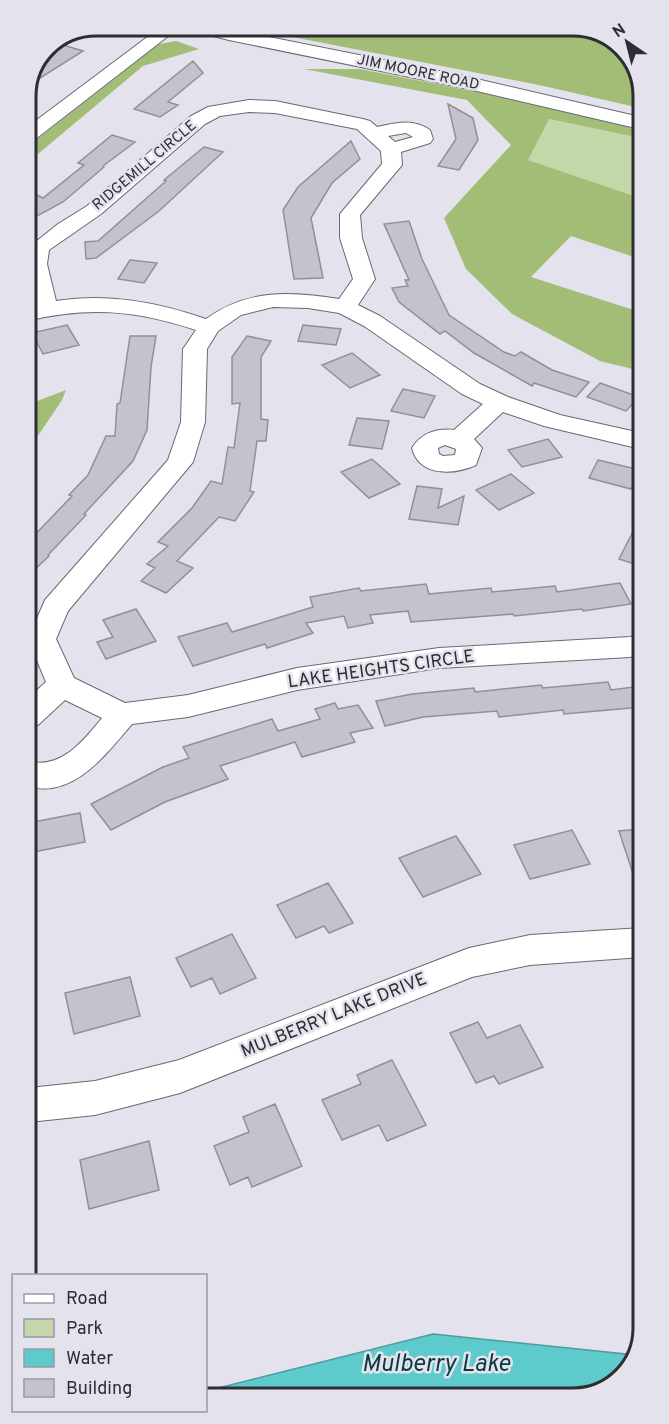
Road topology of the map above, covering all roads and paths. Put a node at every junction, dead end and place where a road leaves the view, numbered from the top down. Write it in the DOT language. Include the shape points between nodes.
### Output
graph roads {
  1 [pos="159,36"];
  2 [pos="234,36"];
  3 [pos="232,91"];
  4 [pos="249,106"];
  5 [pos="633,121"];
  6 [pos="36,129"];
  7 [pos="375,134"];
  8 [pos="391,149"];
  9 [pos="345,307"];
  10 [pos="37,311"];
  11 [pos="209,327"];
  12 [pos="500,402"];
  13 [pos="633,439"];
  14 [pos="459,440"];
  15 [pos="633,646"];
  16 [pos="62,685"];
  17 [pos="36,709"];
  18 [pos="123,714"];
  19 [pos="36,776"];
  20 [pos="633,943"];
  21 [pos="36,1104"];
  1 -- 6 [label="street"];
  2 -- 5 [label="street, JIM MOORE ROAD" via="464,82"];
  3 -- 4 [label="street"];
  4 -- 7 [label="street, RIDGEMILL CIRCLE" via="275,107 363,125"];
  4 -- 10 [label="street, RIDGEMILL CIRCLE" via="213,102 198,120 94,210 39,248"];
  7 -- 8 [label="street, RIDGEMILL CIRCLE"];
  7 -- 8 [label="street" via="405,127 423,134 419,142"];
  8 -- 9 [label="street" via="392,165 351,214 351,238 364,279"];
  9 -- 11 [label="street" via="273,300 233,310"];
  9 -- 12 [label="street" via="471,389"];
  10 -- 11 [label="street" via="84,302 126,304"];
  11 -- 16 [label="street" via="195,349 193,422 180,462 56,607 42,639"];
  12 -- 13 [label="street" via="553,421"];
  12 -- 14 [label="street"];
  15 -- 18 [label="street, LAKE HEIGHTS CIRCLE" via="439,658 297,679 188,706"];
  16 -- 17 [label="street"];
  16 -- 18 [label="street, LAKE HEIGHTS CIRCLE"];
  18 -- 19 [label="street" via="77,765 58,775"];
  20 -- 21 [label="street, MULBERRY LAKE DRIVE" via="530,950 469,963 180,1076 95,1098"];
}
